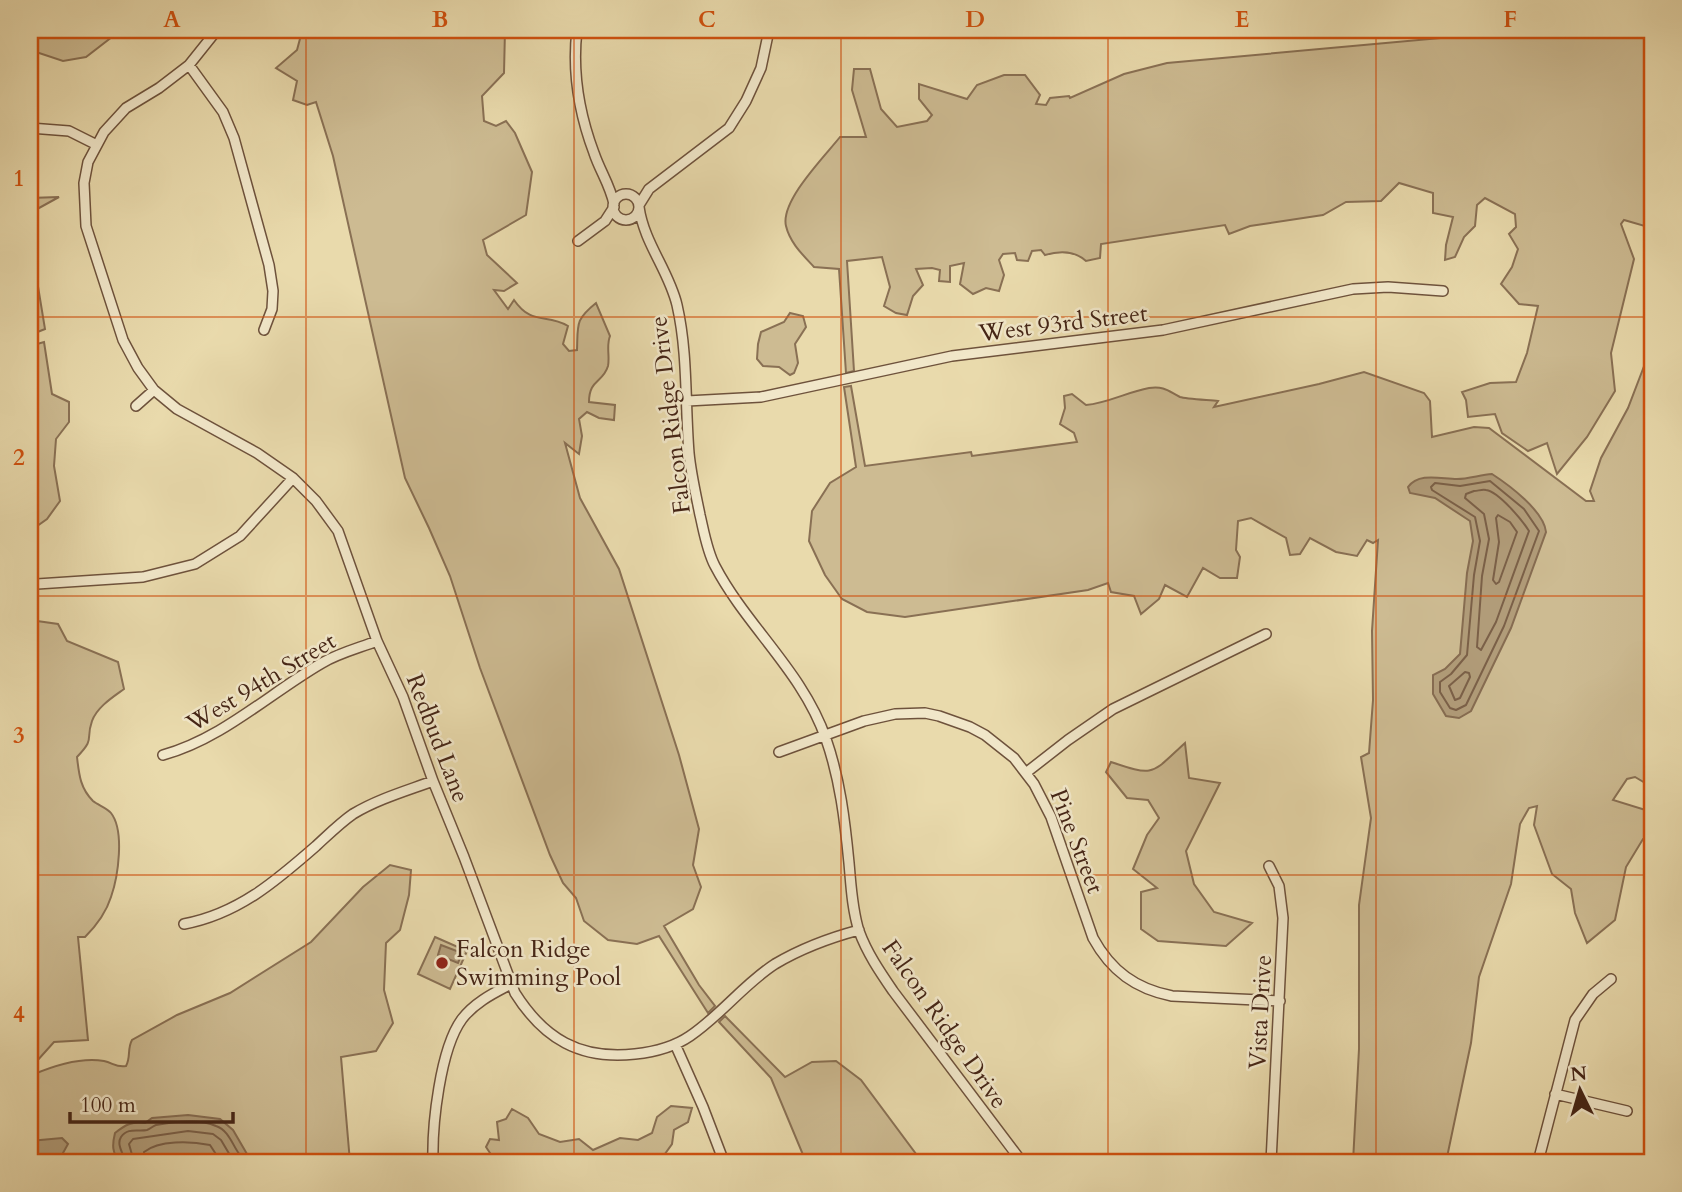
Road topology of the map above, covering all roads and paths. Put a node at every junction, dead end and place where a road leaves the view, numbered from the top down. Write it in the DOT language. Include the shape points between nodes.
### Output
graph roads {
  1 [pos="217,30"];
  2 [pos="577,30"];
  3 [pos="767,31"];
  4 [pos="189,65"];
  5 [pos="30,128"];
  6 [pos="95,145"];
  7 [pos="605,176"];
  8 [pos="649,189"];
  9 [pos="627,194"];
  10 [pos="614,205"];
  11 [pos="639,206"];
  12 [pos="623,219"];
  13 [pos="605,221"];
  14 [pos="643,229"];
  15 [pos="579,241"];
  16 [pos="1443,291"];
  17 [pos="264,330"];
  18 [pos="154,390"];
  19 [pos="687,401"];
  20 [pos="136,406"];
  21 [pos="293,478"];
  22 [pos="37,584"];
  23 [pos="1266,634"];
  24 [pos="377,641"];
  25 [pos="825,736"];
  26 [pos="779,752"];
  27 [pos="163,755"];
  28 [pos="1027,772"];
  29 [pos="433,781"];
  30 [pos="1269,866"];
  31 [pos="184,924"];
  32 [pos="859,930"];
  33 [pos="1611,979"];
  34 [pos="511,984"];
  35 [pos="1280,1001"];
  36 [pos="675,1044"];
  37 [pos="1555,1094"];
  38 [pos="1627,1111"];
  39 [pos="433,1162"];
  40 [pos="724,1162"];
  41 [pos="1022,1162"];
  42 [pos="1272,1162"];
  43 [pos="1538,1162"];
  1 -- 4 [label="street, Redbud Lane"];
  2 -- 7 [label="street" via="574,55 580,111"];
  3 -- 8 [label="street" via="761,68 729,128"];
  4 -- 6 [label="street, Redbud Lane" via="126,108"];
  4 -- 17 [label="street" via="223,112 234,138 270,265 272,309"];
  5 -- 6 [label="street" via="69,131"];
  6 -- 18 [label="street, Redbud Lane" via="84,183 86,226 123,340"];
  7 -- 9 [label="street"];
  7 -- 10 [label="street"];
  8 -- 9 [label="street"];
  8 -- 11 [label="street"];
  9 -- 10 [label="street" via="618,197"];
  9 -- 11 [label="street" via="637,199"];
  10 -- 12 [label="street"];
  10 -- 13 [label="street"];
  11 -- 12 [label="street" via="636,215"];
  11 -- 14 [label="street, Falcon Ridge Drive"];
  12 -- 13 [label="street"];
  12 -- 14 [label="street"];
  13 -- 15 [label="street"];
  14 -- 19 [label="street, Falcon Ridge Drive" via="677,304"];
  16 -- 19 [label="street, West 93rd Street" via="1353,289 1163,330 952,356 761,397"];
  18 -- 20 [label="street"];
  18 -- 21 [label="street, Redbud Lane" via="177,409"];
  19 -- 25 [label="street, Falcon Ridge Drive" via="695,492 714,564 797,679"];
  21 -- 22 [label="street" via="240,536 194,564 143,578"];
  21 -- 24 [label="street, Redbud Lane" via="338,531"];
  23 -- 28 [label="street" via="1113,709"];
  24 -- 27 [label="street, West 94th Street" via="324,662 207,738"];
  24 -- 29 [label="street, Redbud Lane"];
  25 -- 26 [label="street"];
  25 -- 28 [label="street, Pine Street" via="879,717 925,713 985,735"];
  25 -- 32 [label="street, Falcon Ridge Drive" via="836,773"];
  28 -- 35 [label="street, Pine Street" via="1051,817 1093,937 1112,966 1156,993"];
  29 -- 31 [label="street" via="351,816 246,902"];
  29 -- 34 [label="street, Redbud Lane"];
  30 -- 35 [label="street, Vista Drive" via="1283,902"];
  32 -- 36 [label="street, Redbud Lane" via="821,941 775,964 702,1027"];
  32 -- 41 [label="street, Falcon Ridge Drive" via="893,991"];
  33 -- 37 [label="street" via="1592,994 1575,1020"];
  34 -- 36 [label="street, Redbud Lane" via="531,1017 573,1047 624,1055"];
  34 -- 39 [label="street" via="475,1006 454,1036 438,1100"];
  35 -- 42 [label="street, Vista Drive"];
  36 -- 40 [label="street"];
  37 -- 38 [label="street"];
  37 -- 43 [label="street"];
}
